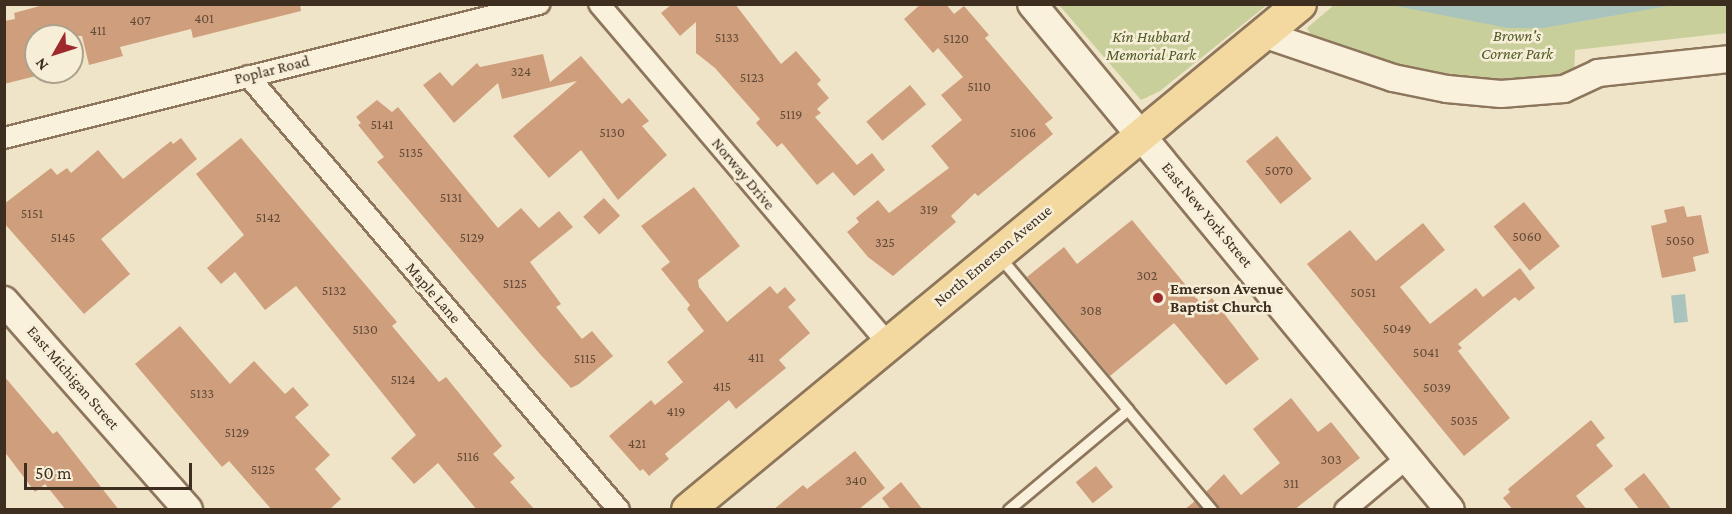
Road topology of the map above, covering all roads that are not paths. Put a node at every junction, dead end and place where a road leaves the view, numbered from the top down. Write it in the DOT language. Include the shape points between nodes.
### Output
graph roads {
  1 [pos="539,4"];
  2 [pos="599,4"];
  3 [pos="1032,4"];
  4 [pos="1300,4"];
  5 [pos="1263,34"];
  6 [pos="1728,59"];
  7 [pos="248,76"];
  8 [pos="1141,134"];
  9 [pos="4,138"];
  10 [pos="997,254"];
  11 [pos="9,315"];
  12 [pos="888,343"];
  13 [pos="1128,410"];
  14 [pos="1407,458"];
  15 [pos="188,510"];
  16 [pos="619,510"];
  17 [pos="688,510"];
  18 [pos="1009,510"];
  19 [pos="1212,510"];
  20 [pos="1345,510"];
  21 [pos="1450,510"];
  1 -- 7 [label="street, Poplar Road"];
  2 -- 12 [label="street, Norway Drive"];
  3 -- 8 [label="main road, East New York Street"];
  4 -- 5 [label="main road, North Emerson Avenue"];
  5 -- 6 [label="street" via="1393,78 1501,94 1564,89 1598,73"];
  5 -- 8 [label="main road, North Emerson Avenue"];
  7 -- 9 [label="street, Poplar Road"];
  7 -- 16 [label="street, Maple Lane"];
  8 -- 10 [label="main road, North Emerson Avenue"];
  8 -- 14 [label="main road, East New York Street"];
  10 -- 12 [label="main road, North Emerson Avenue"];
  10 -- 13 [label="lane"];
  11 -- 15 [label="main road, East Michigan Street"];
  12 -- 17 [label="main road, North Emerson Avenue"];
  13 -- 18 [label="lane"];
  13 -- 19 [label="lane"];
  14 -- 20 [label="street"];
  14 -- 21 [label="main road, East New York Street"];
}
